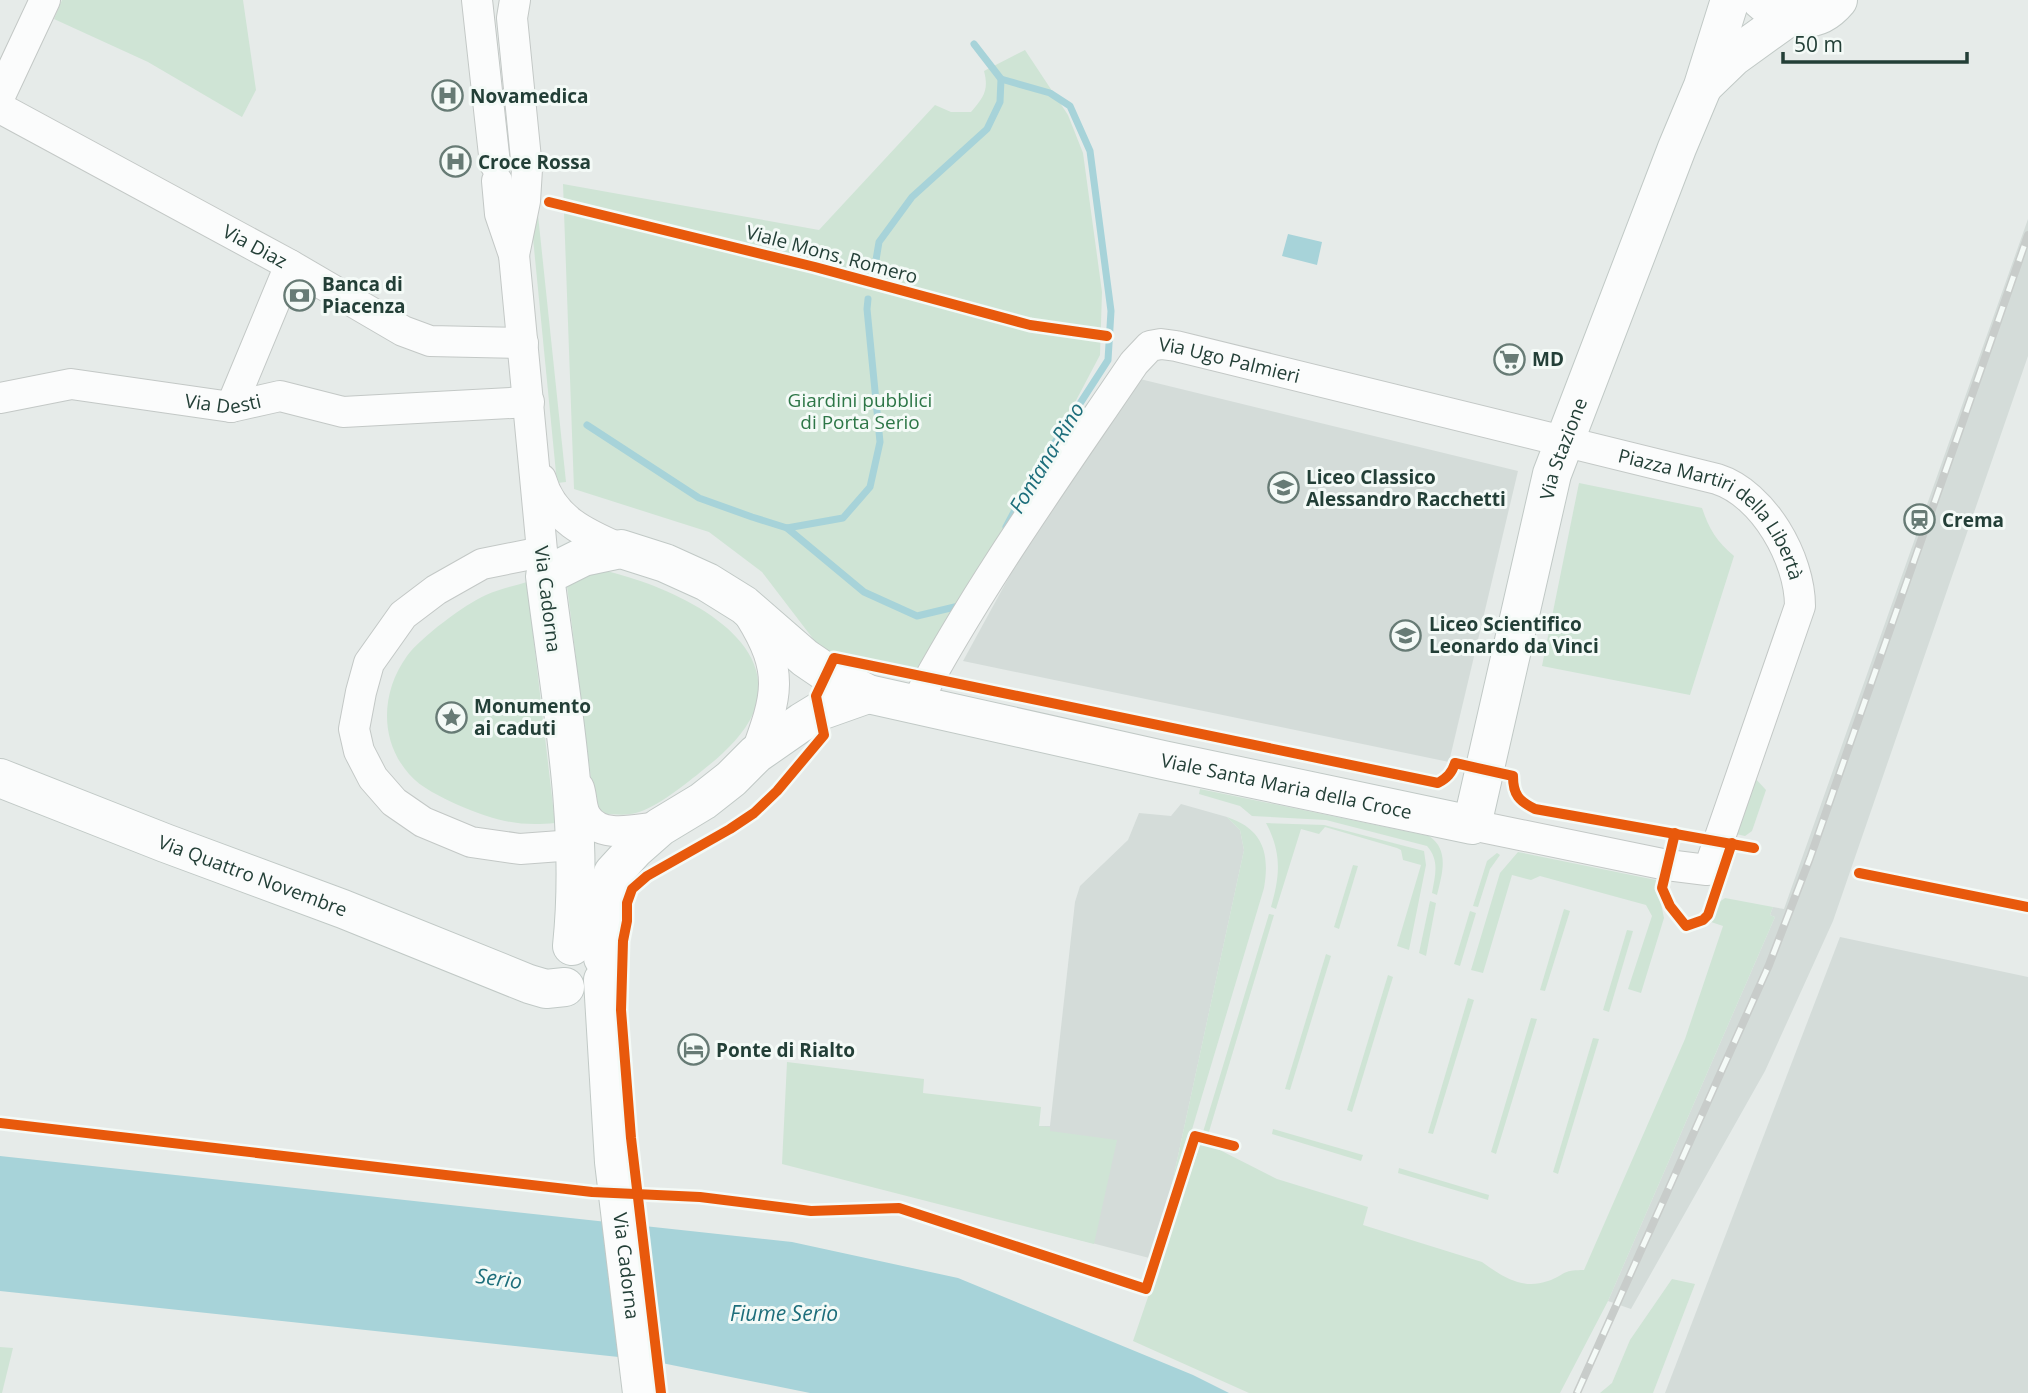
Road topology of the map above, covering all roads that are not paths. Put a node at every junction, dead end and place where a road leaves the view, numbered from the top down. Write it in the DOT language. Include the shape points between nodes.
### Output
graph roads {
  1 [pos="46,0"];
  2 [pos="477,0"];
  3 [pos="515,0"];
  4 [pos="1730,0"];
  5 [pos="1839,0"];
  6 [pos="1776,8"];
  7 [pos="1703,86"];
  8 [pos="0,96"];
  9 [pos="0,108"];
  10 [pos="514,255"];
  11 [pos="290,265"];
  12 [pos="523,343"];
  13 [pos="0,398"];
  14 [pos="529,402"];
  15 [pos="231,407"];
  16 [pos="1563,441"];
  17 [pos="533,448"];
  18 [pos="621,550"];
  19 [pos="543,564"];
  20 [pos="744,605"];
  21 [pos="868,694"];
  22 [pos="915,705"];
  23 [pos="568,749"];
  24 [pos="756,754"];
  25 [pos="0,778"];
  26 [pos="1472,825"];
  27 [pos="660,827"];
  28 [pos="574,845"];
  29 [pos="1707,870"];
  30 [pos="579,969"];
  31 [pos="642,1393"];
  1 -- 8 [label="street"];
  2 -- 10 [label="street, Via Cadorna" via="500,214"];
  3 -- 10 [label="street, Via Cadorna" via="512,18 527,180"];
  4 -- 7 [label="street, Via Stazione"];
  5 -- 6 [label="street" via="1826,13 1809,19"];
  6 -- 7 [label="street, Via Stazione"];
  7 -- 16 [label="street, Via Stazione"];
  9 -- 11 [label="street, Via Diaz"];
  10 -- 12 [label="street, Via Cadorna"];
  11 -- 12 [label="street, Via Diaz" via="403,331 430,341"];
  11 -- 15 [label="street"];
  12 -- 14 [label="street, Via Cadorna"];
  13 -- 15 [label="street, Via Desti" via="71,384"];
  14 -- 15 [label="street, Via Desti" via="344,412 280,396"];
  14 -- 17 [label="street, Via Cadorna"];
  16 -- 22 [label="street, Via Ugo Palmieri" via="1176,346 1150,346 1134,363 965,615"];
  16 -- 26 [label="street, Via Stazione"];
  16 -- 29 [label="street, Piazza Martiri della Libertà" via="1732,484 1776,529 1797,579 1800,606"];
  17 -- 18 [label="street, Via Cadorna" via="543,487 559,514 581,532"];
  17 -- 19 [label="street, Via Cadorna"];
  18 -- 19 [label="street"];
  18 -- 20 [label="street, Viale Santa Maria della Croce" via="665,563"];
  19 -- 23 [label="street, Via Cadorna"];
  19 -- 28 [label="street" via="482,564 403,615 369,663 354,729 373,778 394,802 422,822 471,842 520,849"];
  20 -- 21 [label="street, Viale Santa Maria della Croce" via="805,658"];
  20 -- 24 [label="street" via="765,640 775,679 773,708"];
  21 -- 22 [label="street, Viale Santa Maria della Croce"];
  21 -- 24 [label="street" via="820,711"];
  22 -- 26 [label="street, Viale Santa Maria della Croce"];
  23 -- 27 [label="street, Via Cadorna" via="586,816 600,829"];
  23 -- 28 [label="street, Via Cadorna"];
  24 -- 27 [label="street" via="703,801"];
  25 -- 30 [label="street, Via Quattro Novembre" via="506,976"];
  26 -- 29 [label="street, Viale Santa Maria della Croce"];
  27 -- 30 [label="street" via="613,873"];
  28 -- 30 [label="street, Via Cadorna"];
  30 -- 31 [label="street, Via Cadorna" via="610,1098"];
}
